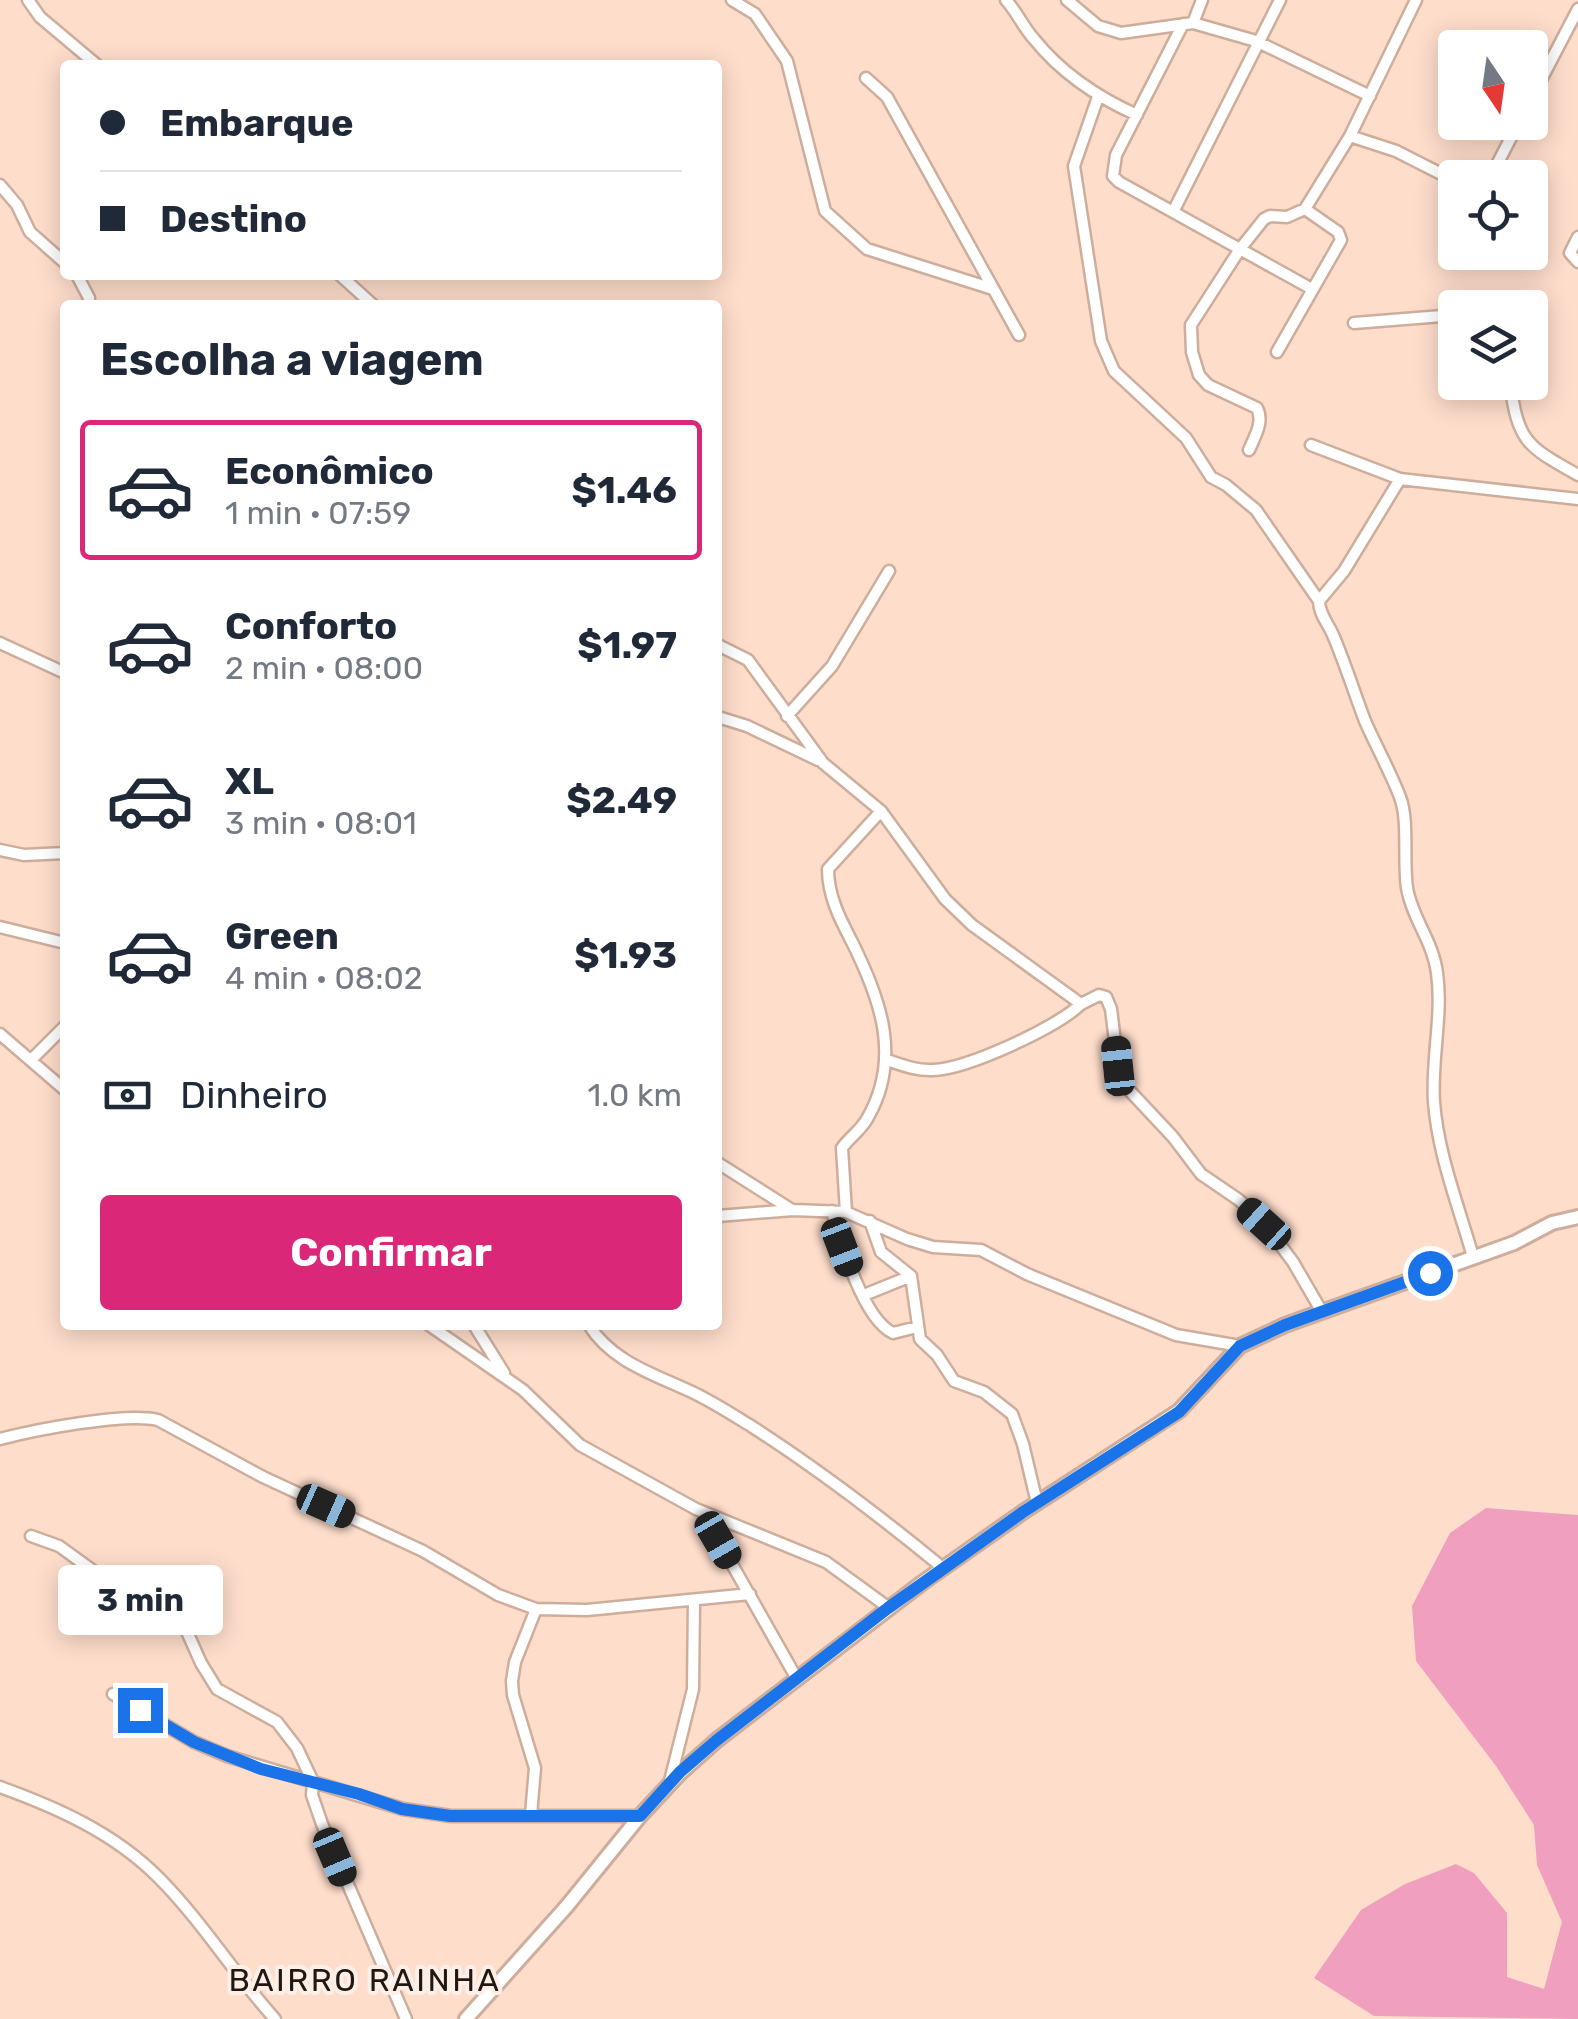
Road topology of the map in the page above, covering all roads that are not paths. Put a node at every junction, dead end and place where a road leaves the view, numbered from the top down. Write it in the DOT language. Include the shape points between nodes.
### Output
graph roads {
  1 [pos="28,0"];
  2 [pos="732,0"];
  3 [pos="1006,0"];
  4 [pos="1067,0"];
  5 [pos="1202,0"];
  6 [pos="1280,0"];
  7 [pos="1416,0"];
  8 [pos="1578,9"];
  9 [pos="1188,23"];
  10 [pos="1256,42"];
  11 [pos="91,60"];
  12 [pos="1548,66"];
  13 [pos="866,78"];
  14 [pos="1370,96"];
  15 [pos="1098,97"];
  16 [pos="1137,116"];
  17 [pos="1350,136"];
  18 [pos="1438,173"];
  19 [pos="0,185"];
  20 [pos="1305,209"];
  21 [pos="1174,210"];
  22 [pos="1578,237"];
  23 [pos="1240,249"];
  24 [pos="60,259"];
  25 [pos="1578,262"];
  26 [pos="346,280"];
  27 [pos="993,289"];
  28 [pos="1312,289"];
  29 [pos="368,300"];
  30 [pos="1438,316"];
  31 [pos="1354,323"];
  32 [pos="1019,335"];
  33 [pos="1278,352"];
  34 [pos="1512,400"];
  35 [pos="1311,445"];
  36 [pos="1249,450"];
  37 [pos="1578,475"];
  38 [pos="1400,479"];
  39 [pos="1578,499"];
  40 [pos="889,571"];
  41 [pos="1319,600"];
  42 [pos="0,643"];
  43 [pos="722,647"];
  44 [pos="60,671"];
  45 [pos="787,716"];
  46 [pos="722,718"];
  47 [pos="823,763"];
  48 [pos="882,811"];
  49 [pos="0,850"];
  50 [pos="60,853"];
  51 [pos="0,927"];
  52 [pos="60,942"];
  53 [pos="1081,1004"];
  54 [pos="60,1031"];
  55 [pos="0,1034"];
  56 [pos="30,1060"];
  57 [pos="887,1060"];
  58 [pos="60,1086"];
  59 [pos="722,1166"];
  60 [pos="793,1210"];
  61 [pos="832,1212"];
  62 [pos="846,1212"];
  63 [pos="722,1216"];
  64 [pos="1578,1216"];
  65 [pos="870,1221"];
  66 [pos="1473,1257"];
  67 [pos="911,1276"];
  68 [pos="864,1295"];
  69 [pos="1322,1312"];
  70 [pos="917,1328"];
  71 [pos="436,1330"];
  72 [pos="477,1330"];
  73 [pos="593,1330"];
  74 [pos="1240,1346"];
  75 [pos="507,1378"];
  76 [pos="0,1439"];
  77 [pos="1037,1503"];
  78 [pos="703,1512"];
  79 [pos="32,1536"];
  80 [pos="943,1568"];
  81 [pos="750,1594"];
  82 [pos="694,1601"];
  83 [pos="888,1608"];
  84 [pos="536,1609"];
  85 [pos="797,1680"];
  86 [pos="113,1694"];
  87 [pos="313,1782"];
  88 [pos="668,1785"];
  89 [pos="0,1787"];
  90 [pos="531,1815"];
  91 [pos="640,1816"];
  92 [pos="276,2019"];
  93 [pos="406,2019"];
  94 [pos="466,2019"];
  1 -- 11 [label="street"];
  2 -- 27 [label="street" via="754,14 787,62 825,211 867,249"];
  3 -- 15 [label="street" via="1034,39"];
  4 -- 9 [label="street" via="1098,26 1121,34"];
  5 -- 9 [label="street"];
  6 -- 10 [label="street"];
  7 -- 14 [label="street"];
  8 -- 12 [label="street"];
  9 -- 10 [label="street"];
  9 -- 16 [label="street"];
  10 -- 14 [label="street"];
  10 -- 21 [label="street"];
  13 -- 27 [label="street" via="886,98"];
  14 -- 17 [label="street"];
  15 -- 16 [label="street"];
  15 -- 41 [label="street" via="1074,166 1108,360 1186,438 1211,477 1256,510"];
  16 -- 21 [label="street" via="1116,155 1113,176"];
  17 -- 18 [label="street"];
  17 -- 20 [label="street"];
  19 -- 24 [label="street" via="30,232"];
  20 -- 23 [label="street" via="1264,219"];
  20 -- 28 [label="street" via="1340,236"];
  21 -- 23 [label="street"];
  22 -- 25 [label="street" via="1570,253"];
  23 -- 28 [label="street"];
  23 -- 36 [label="street" via="1190,337 1198,376 1260,414"];
  26 -- 29 [label="street"];
  27 -- 32 [label="street"];
  28 -- 33 [label="street"];
  30 -- 31 [label="street"];
  34 -- 37 [label="street" via="1528,445"];
  35 -- 38 [label="street"];
  38 -- 39 [label="street"];
  38 -- 41 [label="street"];
  40 -- 45 [label="street" via="832,666"];
  41 -- 66 [label="street" via="1403,808 1408,891 1437,970 1437,1124"];
  42 -- 44 [label="street"];
  43 -- 45 [label="street" via="748,660"];
  45 -- 47 [label="street"];
  46 -- 47 [label="street"];
  47 -- 48 [label="street"];
  48 -- 53 [label="street" via="972,925"];
  48 -- 57 [label="street" via="830,863 828,882 882,1012"];
  49 -- 50 [label="street"];
  51 -- 52 [label="street"];
  53 -- 57 [label="street" via="1042,1031 944,1070"];
  53 -- 69 [label="street" via="1106,996 1129,1090 1201,1174 1264,1224"];
  54 -- 56 [label="street"];
  55 -- 56 [label="street"];
  56 -- 58 [label="street"];
  57 -- 62 [label="street" via="868,1118 842,1148"];
  59 -- 60 [label="street"];
  60 -- 61 [label="street"];
  60 -- 63 [label="street"];
  61 -- 62 [label="street"];
  61 -- 68 [label="street"];
  62 -- 65 [label="street"];
  64 -- 66 [label="street"];
  65 -- 67 [label="street" via="880,1252"];
  65 -- 74 [label="street" via="920,1243 982,1250 1176,1335"];
  66 -- 69 [label="street"];
  67 -- 68 [label="street"];
  67 -- 70 [label="street"];
  68 -- 70 [label="street" via="887,1331"];
  69 -- 74 [label="street"];
  70 -- 77 [label="street" via="954,1382 984,1392 1012,1414"];
  71 -- 75 [label="street"];
  72 -- 75 [label="street"];
  73 -- 80 [label="street" via="639,1368 755,1428"];
  74 -- 77 [label="street" via="1179,1412"];
  75 -- 78 [label="street" via="580,1445"];
  76 -- 84 [label="street" via="98,1422 158,1420"];
  77 -- 80 [label="street"];
  78 -- 81 [label="street"];
  78 -- 83 [label="street" via="826,1562"];
  79 -- 87 [label="street" via="60,1546 129,1591 176,1606 210,1680 278,1722"];
  80 -- 83 [label="street"];
  81 -- 82 [label="street"];
  81 -- 85 [label="street"];
  82 -- 84 [label="street"];
  82 -- 88 [label="street" via="693,1689"];
  83 -- 85 [label="street"];
  84 -- 90 [label="street" via="512,1681 535,1768"];
  85 -- 88 [label="street"];
  86 -- 87 [label="street" via="194,1742"];
  87 -- 90 [label="street" via="428,1814"];
  87 -- 93 [label="street" via="322,1824"];
  88 -- 91 [label="street"];
  89 -- 92 [label="street" via="91,1826 157,1876"];
  90 -- 91 [label="street"];
  91 -- 94 [label="street"];
}
